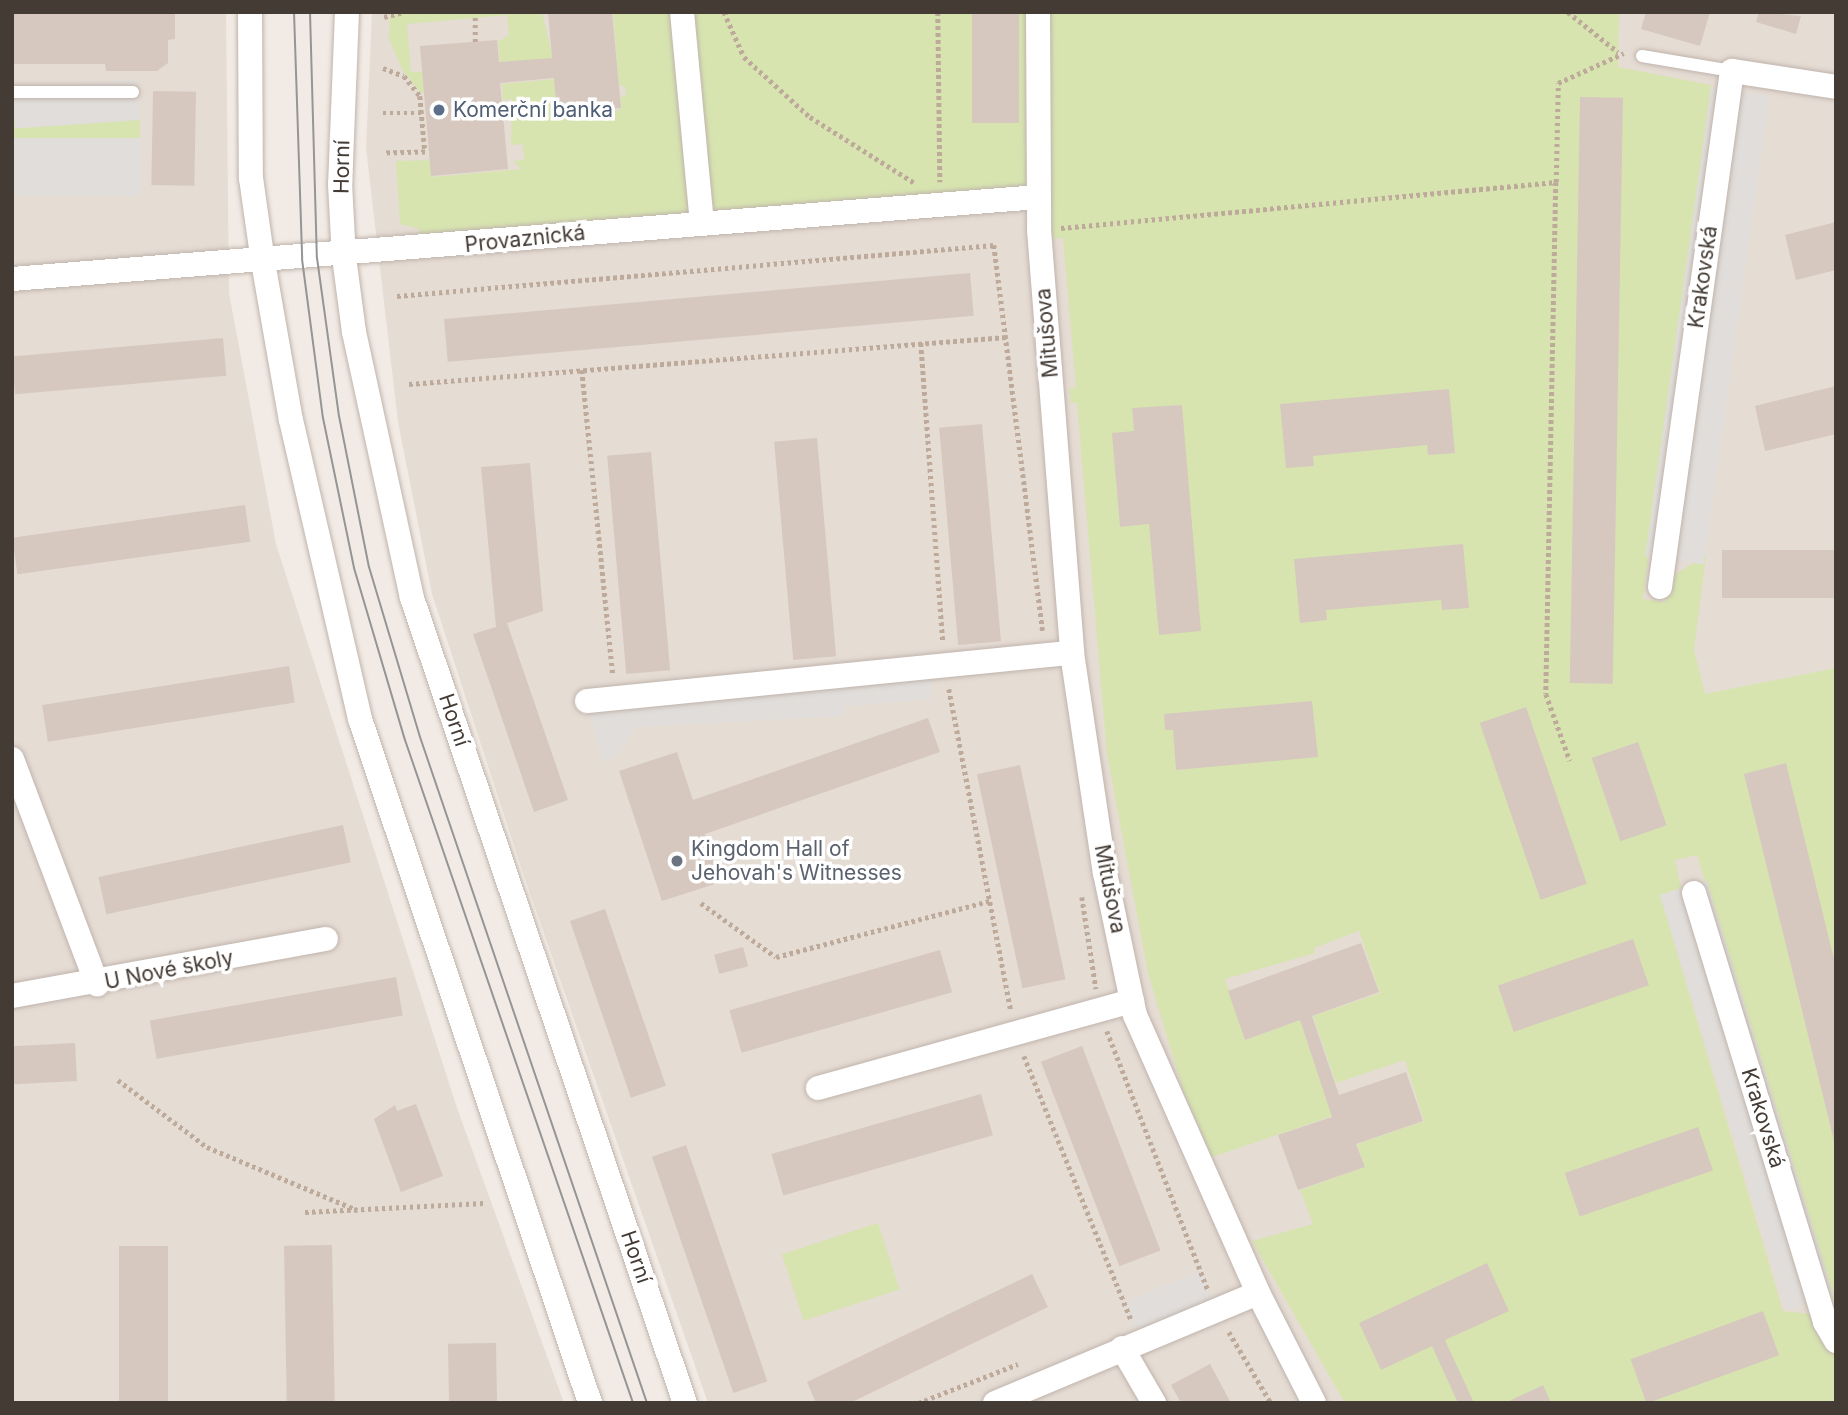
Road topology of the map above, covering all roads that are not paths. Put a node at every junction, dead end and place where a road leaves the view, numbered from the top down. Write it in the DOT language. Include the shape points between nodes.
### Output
graph roads {
  1 [pos="250,12"];
  2 [pos="346,12"];
  3 [pos="682,12"];
  4 [pos="1038,12"];
  5 [pos="1642,56"];
  6 [pos="1732,71"];
  7 [pos="1836,87"];
  8 [pos="12,92"];
  9 [pos="133,92"];
  10 [pos="1037,197"];
  11 [pos="702,222"];
  12 [pos="344,257"];
  13 [pos="263,262"];
  14 [pos="12,279"];
  15 [pos="1660,587"];
  16 [pos="1072,653"];
  17 [pos="587,701"];
  18 [pos="12,759"];
  19 [pos="1694,893"];
  20 [pos="326,939"];
  21 [pos="97,984"];
  22 [pos="12,996"];
  23 [pos="1132,1001"];
  24 [pos="818,1088"];
  25 [pos="1258,1293"];
  26 [pos="1120,1336"];
  27 [pos="1836,1341"];
  28 [pos="590,1403"];
  29 [pos="685,1403"];
  30 [pos="995,1403"];
  31 [pos="1154,1403"];
  32 [pos="1314,1403"];
  1 -- 13 [label="street" via="251,178"];
  2 -- 12 [label="street, Horní" via="340,184"];
  3 -- 11 [label="street"];
  4 -- 10 [label="street, Mitušova"];
  5 -- 6 [label="lane"];
  6 -- 7 [label="street"];
  6 -- 15 [label="street, Krakovská"];
  8 -- 9 [label="lane"];
  10 -- 11 [label="street, Provaznická"];
  10 -- 16 [label="street, Mitušova"];
  11 -- 12 [label="street, Provaznická"];
  12 -- 13 [label="street, Provaznická"];
  12 -- 29 [label="street, Horní" via="354,332 412,598"];
  13 -- 14 [label="street, Provaznická"];
  13 -- 28 [label="street" via="291,420 360,719"];
  16 -- 17 [label="street"];
  16 -- 23 [label="street, Mitušova" via="1105,873"];
  18 -- 21 [label="street"];
  19 -- 27 [label="street, Krakovská" via="1825,1322"];
  20 -- 21 [label="street, U Nové školy"];
  21 -- 22 [label="street, U Nové školy"];
  23 -- 24 [label="street"];
  23 -- 25 [label="street, Mitušova"];
  25 -- 26 [label="street"];
  25 -- 32 [label="street, Mitušova"];
  26 -- 30 [label="street"];
  26 -- 31 [label="street"];
}
